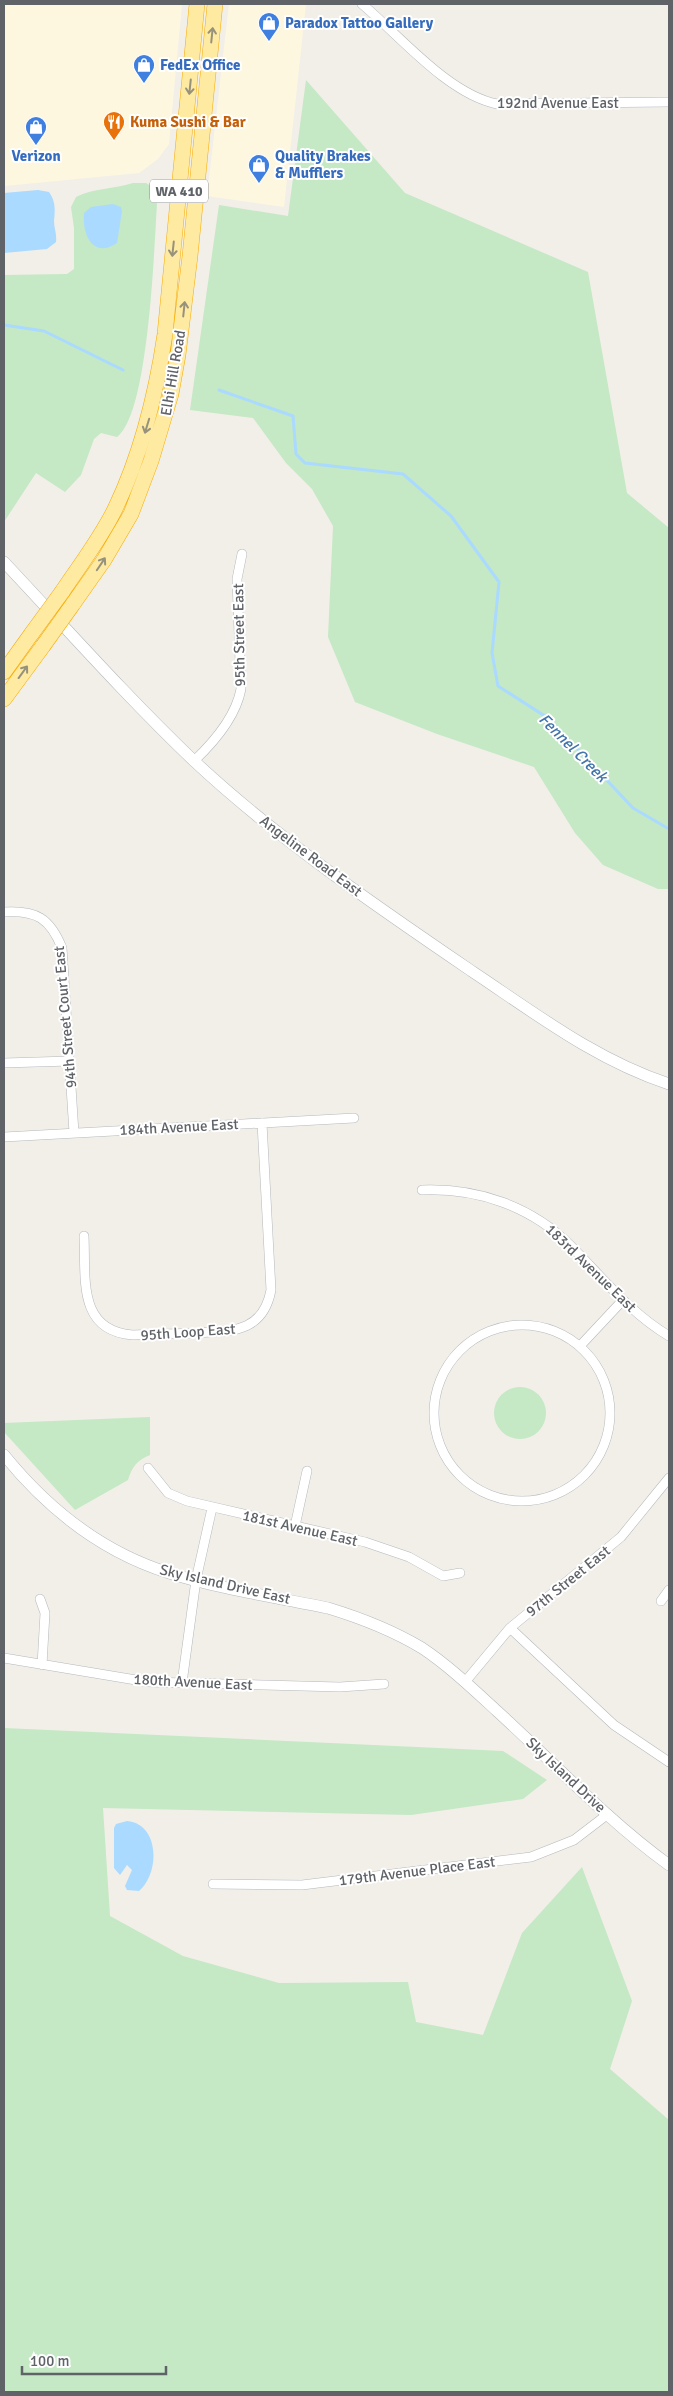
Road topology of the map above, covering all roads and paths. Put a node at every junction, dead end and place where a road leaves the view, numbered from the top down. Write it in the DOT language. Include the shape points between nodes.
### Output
graph roads {
  1 [pos="197,4"];
  2 [pos="215,4"];
  3 [pos="362,4"];
  4 [pos="669,102"];
  5 [pos="242,554"];
  6 [pos="4,562"];
  7 [pos="4,672"];
  8 [pos="4,699"];
  9 [pos="194,761"];
  10 [pos="4,912"];
  11 [pos="70,1061"];
  12 [pos="4,1064"];
  13 [pos="669,1084"];
  14 [pos="354,1118"];
  15 [pos="262,1123"];
  16 [pos="74,1133"];
  17 [pos="4,1137"];
  18 [pos="422,1190"];
  19 [pos="84,1236"];
  20 [pos="623,1300"];
  21 [pos="669,1336"];
  22 [pos="580,1346"];
  23 [pos="4,1455"];
  24 [pos="148,1468"];
  25 [pos="307,1471"];
  26 [pos="669,1478"];
  27 [pos="212,1508"];
  28 [pos="295,1526"];
  29 [pos="460,1573"];
  30 [pos="196,1580"];
  31 [pos="669,1590"];
  32 [pos="40,1599"];
  33 [pos="661,1601"];
  34 [pos="510,1628"];
  35 [pos="4,1658"];
  36 [pos="42,1666"];
  37 [pos="466,1682"];
  38 [pos="182,1683"];
  39 [pos="384,1684"];
  40 [pos="669,1762"];
  41 [pos="608,1814"];
  42 [pos="669,1865"];
  43 [pos="213,1884"];
  1 -- 7 [label="highway, Elhi Hill Road / WA 410, one-way, bridge" via="165,334 149,418 115,509 62,592"];
  8 -- 2 [label="highway, Elhi Hill Road / WA 410, one-way, bridge" via="104,560 131,514 172,394 190,256"];
  3 -- 4 [label="street, 192nd Avenue East" via="457,87 487,102"];
  5 -- 9 [label="street, 95th Street East" via="237,579 239,698 219,732"];
  6 -- 9 [label="street, Angeline Road East"];
  9 -- 13 [label="street, Angeline Road East" via="264,822 427,941 610,1061"];
  10 -- 11 [label="street, 94th Street Court East" via="30,912 45,920 56,932 64,961"];
  11 -- 12 [label="street"];
  11 -- 16 [label="street, 94th Street Court East"];
  14 -- 15 [label="street, 184th Avenue East"];
  15 -- 16 [label="street, 184th Avenue East"];
  15 -- 19 [label="street, 95th Loop East" via="271,1290 268,1305 251,1324 233,1331 133,1335 108,1329 95,1317 88,1299"];
  16 -- 17 [label="street, 184th Avenue East"];
  18 -- 20 [label="street, 183rd Avenue East" via="477,1194 520,1209 557,1233"];
  20 -- 21 [label="street, 183rd Avenue East"];
  20 -- 22 [label="street"];
  22 -- 22 [label="street" via="557,1332 518,1325 482,1335 455,1356 438,1389 435,1416 444,1453 467,1481 493,1495 529,1500 557,1494 585,1474 604,1445 610,1407 598,1367"];
  23 -- 30 [label="street, Sky Island Drive East" via="28,1484 80,1528 132,1558"];
  24 -- 27 [label="street, 181st Avenue East" via="168,1493"];
  25 -- 28 [label="street"];
  26 -- 34 [label="street, 97th Street East" via="607,1551"];
  27 -- 28 [label="street, 181st Avenue East"];
  27 -- 30 [label="street"];
  28 -- 29 [label="street, 181st Avenue East" via="387,1549 443,1576"];
  30 -- 37 [label="street, Sky Island Drive East" via="354,1615 423,1649"];
  30 -- 38 [label="street"];
  31 -- 33 [label="street"];
  32 -- 36 [label="street" via="45,1613"];
  34 -- 37 [label="street, 97th Street East"];
  34 -- 40 [label="street" via="614,1725"];
  35 -- 36 [label="street, 180th Avenue East"];
  36 -- 38 [label="street, 180th Avenue East" via="116,1678"];
  37 -- 41 [label="street, Sky Island Drive"];
  38 -- 39 [label="street, 180th Avenue East" via="340,1687"];
  41 -- 42 [label="street, Sky Island Drive" via="637,1842"];
  41 -- 43 [label="street, 179th Avenue Place East" via="574,1840 531,1856 302,1885"];
}
